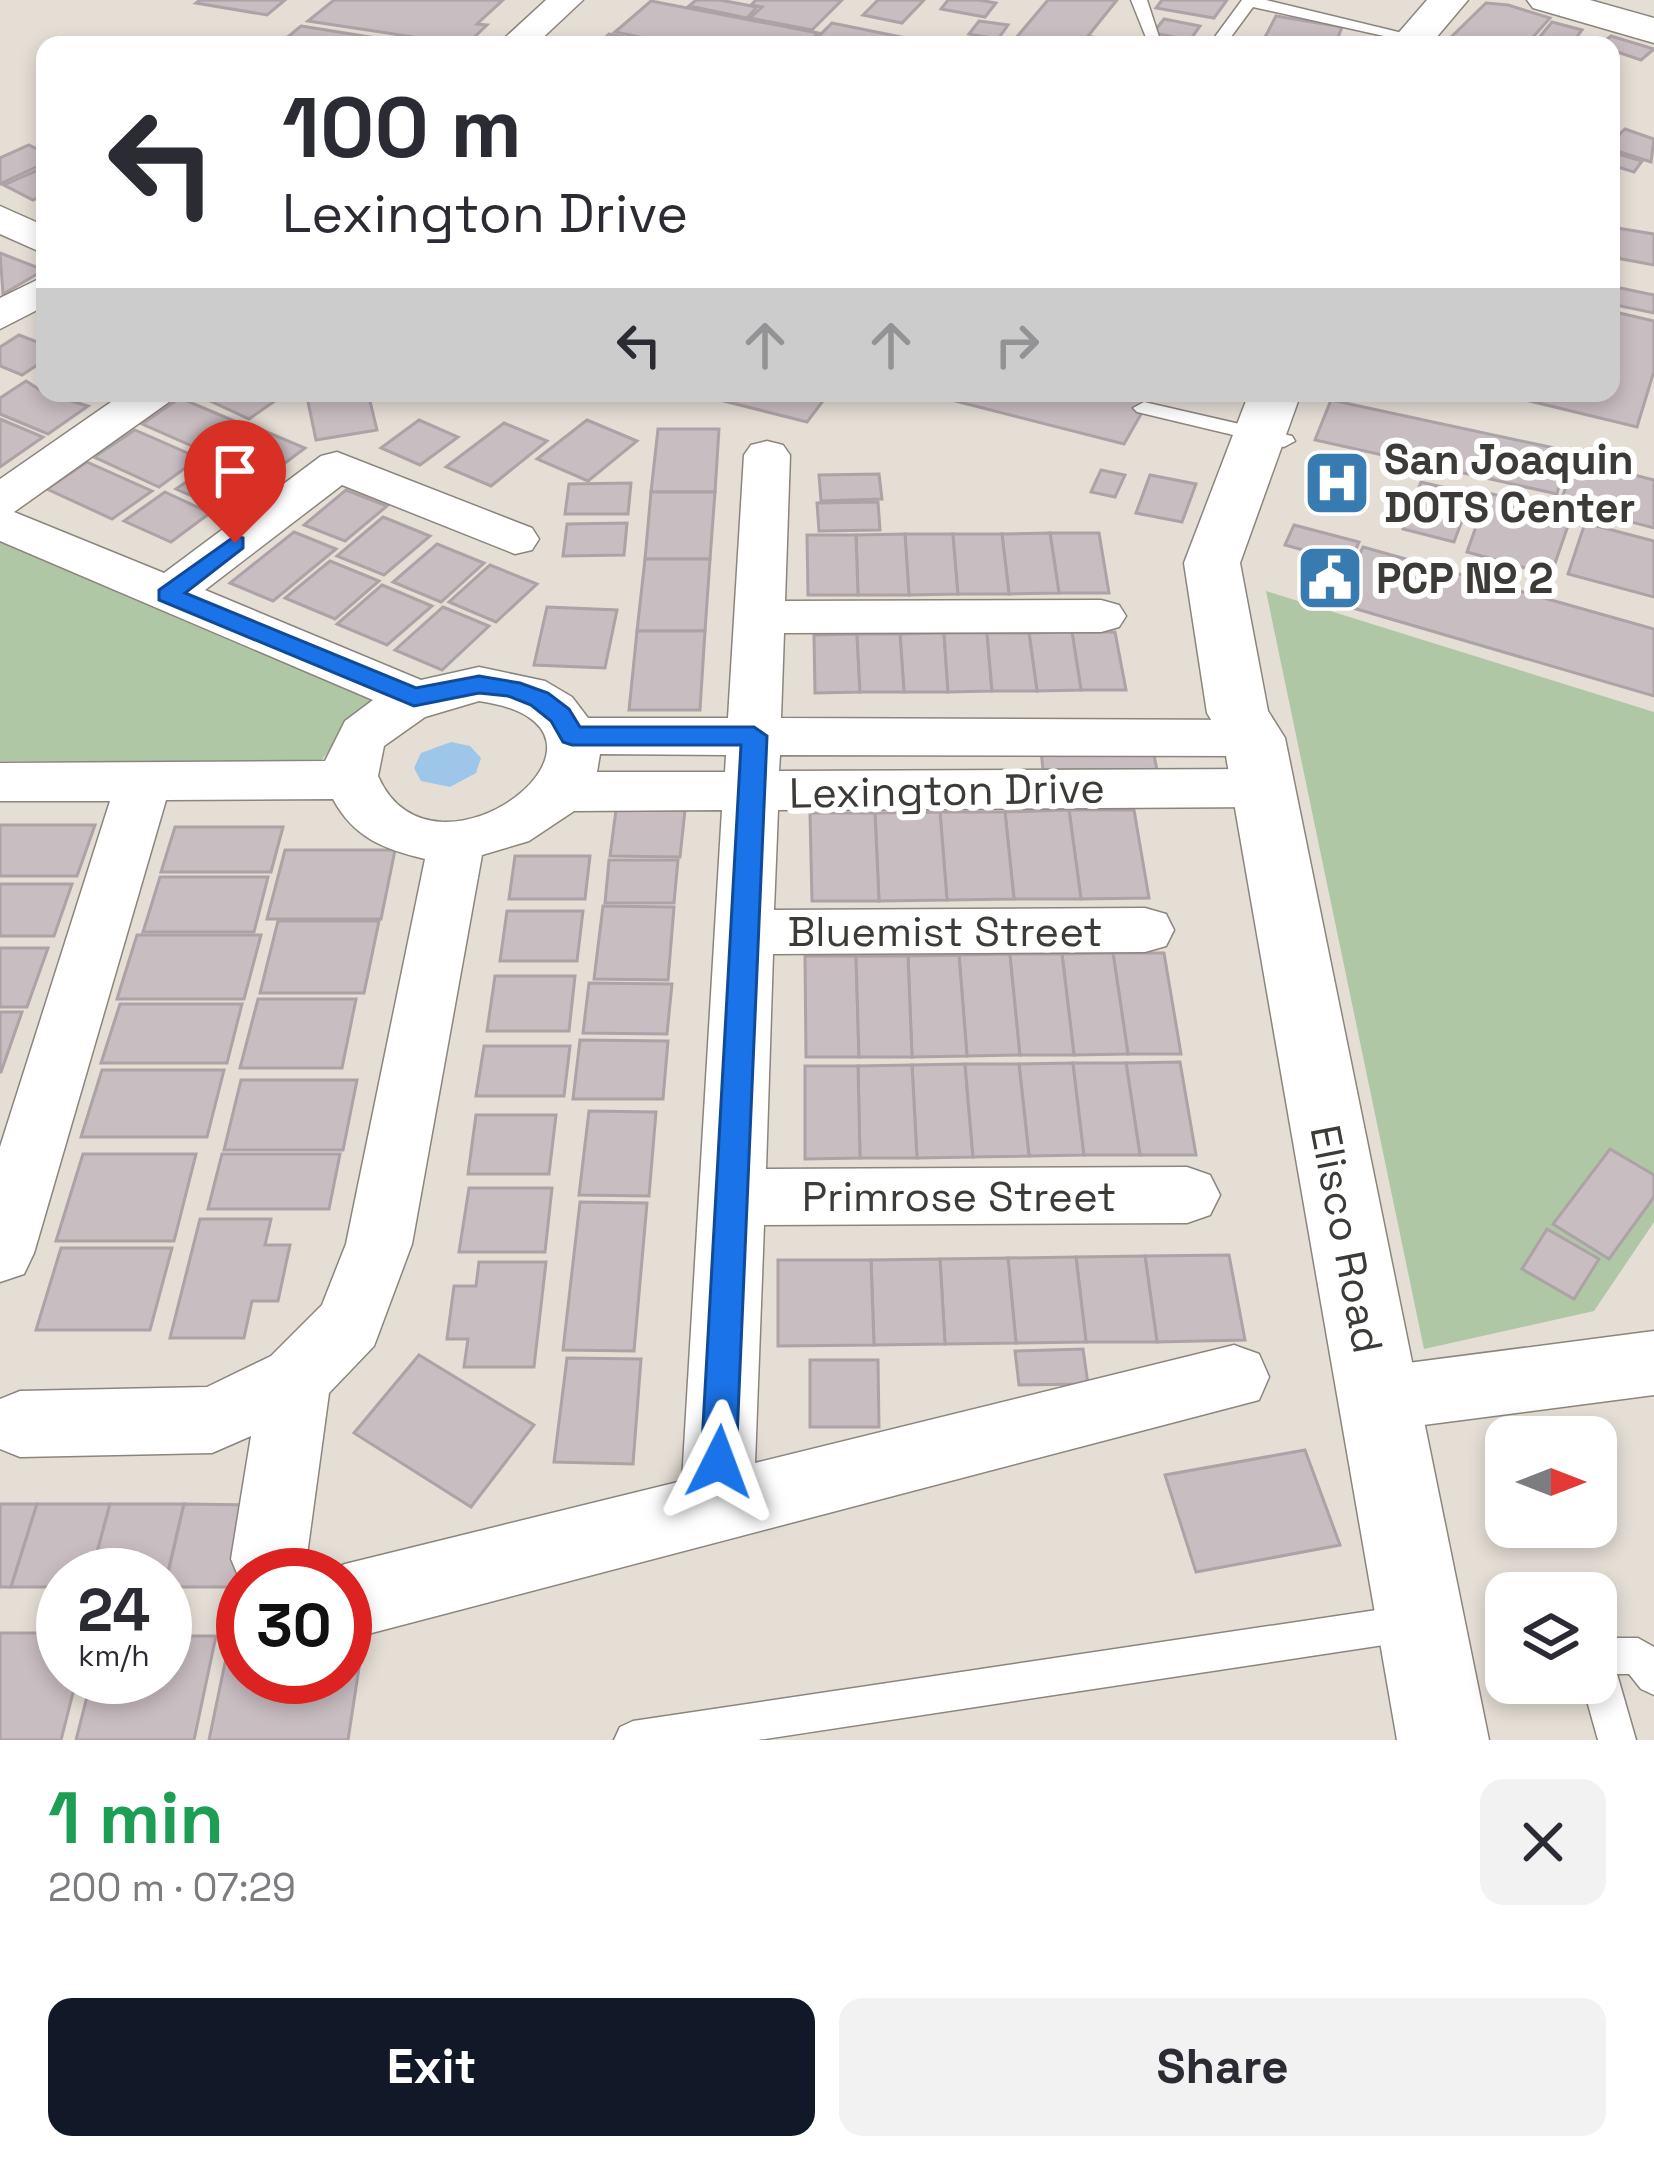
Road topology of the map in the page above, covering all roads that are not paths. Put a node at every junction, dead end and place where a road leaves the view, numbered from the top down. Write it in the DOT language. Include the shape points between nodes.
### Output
graph roads {
  1 [pos="566,0"];
  2 [pos="1139,0"];
  3 [pos="1547,0"];
  4 [pos="1425,30"];
  5 [pos="1654,31"];
  6 [pos="524,36"];
  7 [pos="1153,36"];
  8 [pos="1224,36"];
  9 [pos="0,218"];
  10 [pos="36,237"];
  11 [pos="36,293"];
  12 [pos="0,316"];
  13 [pos="140,402"];
  14 [pos="1144,408"];
  15 [pos="1280,415"];
  16 [pos="767,455"];
  17 [pos="0,501"];
  18 [pos="0,523"];
  19 [pos="515,539"];
  20 [pos="167,595"];
  21 [pos="1101,616"];
  22 [pos="760,617"];
  23 [pos="414,697"];
  24 [pos="572,736"];
  25 [pos="1258,763"];
  26 [pos="753,764"];
  27 [pos="352,779"];
  28 [pos="145,781"];
  29 [pos="0,782"];
  30 [pos="560,792"];
  31 [pos="457,840"];
  32 [pos="1145,930"];
  33 [pos="744,932"];
  34 [pos="1187,1196"];
  35 [pos="731,1197"];
  36 [pos="0,1253"];
  37 [pos="1654,1363"];
  38 [pos="1234,1377"];
  39 [pos="296,1379"];
  40 [pos="1377,1399"];
  41 [pos="7,1423"];
  42 [pos="717,1506"];
  43 [pos="271,1548"];
  44 [pos="372,1595"];
  45 [pos="1420,1622"];
  46 [pos="1617,1658"];
  47 [pos="1654,1676"];
  48 [pos="1608,1704"];
  49 [pos="633,1740"];
  50 [pos="1443,1740"];
  51 [pos="1617,1740"];
  1 -- 6 [label="street"];
  2 -- 7 [label="lane"];
  3 -- 5 [label="main road"];
  4 -- 8 [label="lane" via="1250,1"];
  9 -- 10 [label="street"];
  11 -- 12 [label="street"];
  13 -- 17 [label="street"];
  14 -- 15 [label="lane"];
  15 -- 25 [label="main road, Elisco Road" via="1241,561 1268,713"];
  16 -- 22 [label="street"];
  18 -- 20 [label="street"];
  19 -- 20 [label="street" via="337,466"];
  20 -- 23 [label="street"];
  21 -- 22 [label="street"];
  22 -- 26 [label="street"];
  23 -- 24 [label="street" via="479,684 512,688 550,707"];
  23 -- 27 [label="street" via="365,733"];
  24 -- 26 [label="street, Lexington Drive"];
  24 -- 30 [label="street" via="575,755"];
  25 -- 26 [label="street, Lexington Drive"];
  25 -- 40 [label="main road, Elisco Road"];
  26 -- 30 [label="street, Lexington Drive"];
  26 -- 33 [label="street"];
  27 -- 28 [label="street"];
  27 -- 31 [label="street" via="363,804 386,824"];
  28 -- 29 [label="street"];
  28 -- 36 [label="street"];
  30 -- 31 [label="street" via="517,825"];
  31 -- 39 [label="street" via="379,1244 350,1324"];
  32 -- 33 [label="street, Bluemist Street"];
  33 -- 35 [label="street"];
  34 -- 35 [label="street, Primrose Street"];
  35 -- 42 [label="street"];
  37 -- 40 [label="street"];
  38 -- 42 [label="street"];
  39 -- 41 [label="street" via="212,1420"];
  39 -- 43 [label="street"];
  40 -- 45 [label="main road, Elisco Road"];
  42 -- 44 [label="street"];
  45 -- 49 [label="lane"];
  45 -- 50 [label="main road, Elisco Road"];
  46 -- 47 [label="lane" via="1638,1656"];
  48 -- 51 [label="lane"];
}
